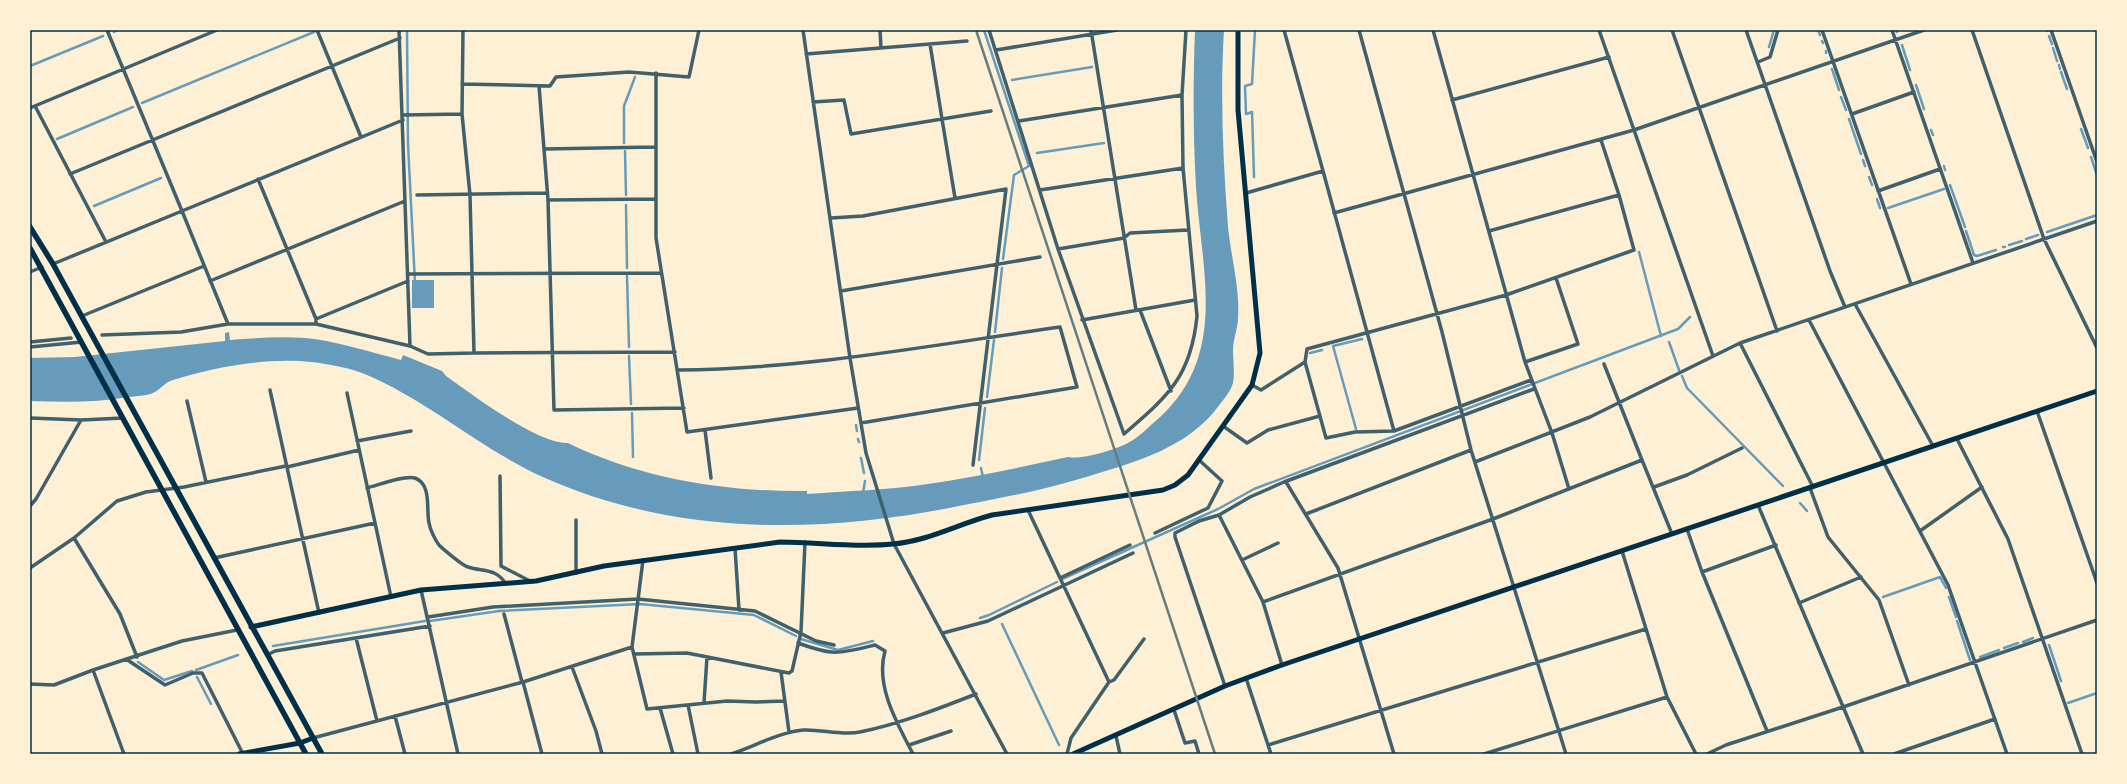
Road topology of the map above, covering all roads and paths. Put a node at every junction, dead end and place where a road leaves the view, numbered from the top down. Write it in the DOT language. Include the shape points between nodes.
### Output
graph roads {
  1 [pos="107,30"];
  2 [pos="217,30"];
  3 [pos="317,30"];
  4 [pos="400,30"];
  5 [pos="463,30"];
  6 [pos="699,30"];
  7 [pos="803,30"];
  8 [pos="880,30"];
  9 [pos="989,30"];
  10 [pos="1117,30"];
  11 [pos="1186,30"];
  12 [pos="1238,30"];
  13 [pos="1284,30"];
  14 [pos="1359,30"];
  15 [pos="1434,30"];
  16 [pos="1599,30"];
  17 [pos="1672,30"];
  18 [pos="1746,30"];
  19 [pos="1778,30"];
  20 [pos="1822,30"];
  21 [pos="1892,30"];
  22 [pos="1924,30"];
  23 [pos="1972,30"];
  24 [pos="2051,30"];
  25 [pos="1091,32"];
  26 [pos="400,38"];
  27 [pos="1896,40"];
  28 [pos="967,41"];
  29 [pos="930,44"];
  30 [pos="881,48"];
  31 [pos="996,50"];
  32 [pos="806,54"];
  33 [pos="1609,57"];
  34 [pos="1758,62"];
  35 [pos="1833,62"];
  36 [pos="332,66"];
  37 [pos="123,70"];
  38 [pos="656,73"];
  39 [pos="462,84"];
  40 [pos="1766,85"];
  41 [pos="539,86"];
  42 [pos="1914,92"];
  43 [pos="1182,95"];
  44 [pos="1452,100"];
  45 [pos="813,102"];
  46 [pos="36,106"];
  47 [pos="30,108"];
  48 [pos="1103,108"];
  49 [pos="1699,108"];
  50 [pos="990,111"];
  51 [pos="462,114"];
  52 [pos="1852,114"];
  53 [pos="403,118"];
  54 [pos="942,119"];
  55 [pos="1019,121"];
  56 [pos="1634,130"];
  57 [pos="361,137"];
  58 [pos="152,140"];
  59 [pos="1601,140"];
  60 [pos="655,147"];
  61 [pos="544,149"];
  62 [pos="2097,162"];
  63 [pos="1183,168"];
  64 [pos="1940,169"];
  65 [pos="1323,171"];
  66 [pos="70,174"];
  67 [pos="1472,175"];
  68 [pos="1114,178"];
  69 [pos="258,179"];
  70 [pos="1040,190"];
  71 [pos="1878,191"];
  72 [pos="547,193"];
  73 [pos="1246,193"];
  74 [pos="1404,193"];
  75 [pos="1619,194"];
  76 [pos="416,195"];
  77 [pos="470,195"];
  78 [pos="955,198"];
  79 [pos="655,199"];
  80 [pos="548,200"];
  81 [pos="405,201"];
  82 [pos="182,211"];
  83 [pos="1334,213"];
  84 [pos="831,218"];
  85 [pos="2097,221"];
  86 [pos="30,227"];
  87 [pos="1188,230"];
  88 [pos="1489,231"];
  89 [pos="1124,238"];
  90 [pos="2044,239"];
  91 [pos="106,242"];
  92 [pos="30,248"];
  93 [pos="287,249"];
  94 [pos="1058,249"];
  95 [pos="1040,257"];
  96 [pos="1973,263"];
  97 [pos="53,264"];
  98 [pos="998,264"];
  99 [pos="204,266"];
  100 [pos="42,267"];
  101 [pos="30,272"];
  102 [pos="551,273"];
  103 [pos="661,273"];
  104 [pos="408,274"];
  105 [pos="472,274"];
  106 [pos="1556,278"];
  107 [pos="408,280"];
  108 [pos="210,281"];
  109 [pos="1911,284"];
  110 [pos="841,291"];
  111 [pos="1506,295"];
  112 [pos="1195,300"];
  113 [pos="1855,304"];
  114 [pos="1845,307"];
  115 [pos="1138,310"];
  116 [pos="1437,314"];
  117 [pos="82,316"];
  118 [pos="316,319"];
  119 [pos="1082,320"];
  120 [pos="1809,320"];
  121 [pos="228,324"];
  122 [pos="316,324"];
  123 [pos="1777,331"];
  124 [pos="1367,333"];
  125 [pos="102,335"];
  126 [pos="989,337"];
  127 [pos="71,338"];
  128 [pos="30,342"];
  129 [pos="1740,343"];
  130 [pos="84,344"];
  131 [pos="410,346"];
  132 [pos="30,347"];
  133 [pos="2097,348"];
  134 [pos="675,352"];
  135 [pos="474,353"];
  136 [pos="552,353"];
  137 [pos="1714,356"];
  138 [pos="850,358"];
  139 [pos="1304,362"];
  140 [pos="1525,362"];
  141 [pos="1604,364"];
  142 [pos="678,370"];
  143 [pos="1530,380"];
  144 [pos="1252,385"];
  145 [pos="1534,389"];
  146 [pos="270,390"];
  147 [pos="1171,391"];
  148 [pos="2097,391"];
  149 [pos="347,393"];
  150 [pos="187,401"];
  151 [pos="1618,402"];
  152 [pos="981,404"];
  153 [pos="1461,405"];
  154 [pos="684,408"];
  155 [pos="858,408"];
  156 [pos="2037,411"];
  157 [pos="1463,415"];
  158 [pos="1320,416"];
  159 [pos="30,418"];
  160 [pos="123,418"];
  161 [pos="81,420"];
  162 [pos="861,423"];
  163 [pos="1223,426"];
  164 [pos="705,430"];
  165 [pos="1394,430"];
  166 [pos="411,431"];
  167 [pos="1552,433"];
  168 [pos="1958,439"];
  169 [pos="357,441"];
  170 [pos="1932,446"];
  171 [pos="1742,448"];
  172 [pos="359,450"];
  173 [pos="1471,450"];
  174 [pos="1199,460"];
  175 [pos="1642,460"];
  176 [pos="1475,462"];
  177 [pos="1884,464"];
  178 [pos="973,465"];
  179 [pos="287,466"];
  180 [pos="500,476"];
  181 [pos="710,478"];
  182 [pos="206,482"];
  183 [pos="1286,482"];
  184 [pos="175,487"];
  185 [pos="1654,487"];
  186 [pos="1812,487"];
  187 [pos="1982,487"];
  188 [pos="367,488"];
  189 [pos="1569,489"];
  190 [pos="161,490"];
  191 [pos="1758,505"];
  192 [pos="30,506"];
  193 [pos="1028,510"];
  194 [pos="1306,514"];
  195 [pos="1219,515"];
  196 [pos="1493,519"];
  197 [pos="576,520"];
  198 [pos="375,523"];
  199 [pos="1687,529"];
  200 [pos="1920,531"];
  201 [pos="1155,533"];
  202 [pos="1672,534"];
  203 [pos="74,538"];
  204 [pos="303,539"];
  205 [pos="805,542"];
  206 [pos="1278,543"];
  207 [pos="894,544"];
  208 [pos="1130,545"];
  209 [pos="1776,546"];
  210 [pos="735,548"];
  211 [pos="1622,551"];
  212 [pos="1133,553"];
  213 [pos="213,558"];
  214 [pos="643,560"];
  215 [pos="1242,560"];
  216 [pos="30,568"];
  217 [pos="1702,572"];
  218 [pos="576,573"];
  219 [pos="1340,574"];
  220 [pos="1861,577"];
  221 [pos="1060,578"];
  222 [pos="532,582"];
  223 [pos="2097,583"];
  224 [pos="506,584"];
  225 [pos="1063,585"];
  226 [pos="1514,587"];
  227 [pos="421,590"];
  228 [pos="391,597"];
  229 [pos="638,600"];
  230 [pos="1263,602"];
  231 [pos="1800,603"];
  232 [pos="738,610"];
  233 [pos="319,613"];
  234 [pos="504,614"];
  235 [pos="428,617"];
  236 [pos="2097,620"];
  237 [pos="430,626"];
  238 [pos="251,627"];
  239 [pos="1646,629"];
  240 [pos="237,630"];
  241 [pos="800,632"];
  242 [pos="943,633"];
  243 [pos="356,638"];
  244 [pos="1144,639"];
  245 [pos="1359,639"];
  246 [pos="2042,639"];
  247 [pos="798,643"];
  248 [pos="834,645"];
  249 [pos="632,647"];
  250 [pos="634,654"];
  251 [pos="267,655"];
  252 [pos="137,657"];
  253 [pos="707,657"];
  254 [pos="126,659"];
  255 [pos="1538,662"];
  256 [pos="1975,662"];
  257 [pos="1282,665"];
  258 [pos="572,667"];
  259 [pos="93,670"];
  260 [pos="781,672"];
  261 [pos="1246,678"];
  262 [pos="523,682"];
  263 [pos="1109,682"];
  264 [pos="30,684"];
  265 [pos="1909,685"];
  266 [pos="1225,686"];
  267 [pos="976,694"];
  268 [pos="1667,697"];
  269 [pos="785,701"];
  270 [pos="447,702"];
  271 [pos="704,703"];
  272 [pos="688,705"];
  273 [pos="1843,707"];
  274 [pos="660,708"];
  275 [pos="1174,710"];
  276 [pos="1381,710"];
  277 [pos="395,716"];
  278 [pos="1995,718"];
  279 [pos="378,721"];
  280 [pos="896,721"];
  281 [pos="951,731"];
  282 [pos="1559,731"];
  283 [pos="1767,731"];
  284 [pos="789,732"];
  285 [pos="1116,736"];
  286 [pos="313,738"];
  287 [pos="300,743"];
  288 [pos="908,745"];
  289 [pos="1268,745"];
  290 [pos="2081,753"];
  291 [pos="124,754"];
  292 [pos="241,754"];
  293 [pos="306,754"];
  294 [pos="322,754"];
  295 [pos="405,754"];
  296 [pos="458,754"];
  297 [pos="542,754"];
  298 [pos="602,754"];
  299 [pos="673,754"];
  300 [pos="698,754"];
  301 [pos="731,754"];
  302 [pos="913,754"];
  303 [pos="1007,754"];
  304 [pos="1067,754"];
  305 [pos="1073,754"];
  306 [pos="1120,754"];
  307 [pos="1199,754"];
  308 [pos="1271,754"];
  309 [pos="1394,754"];
  310 [pos="1484,754"];
  311 [pos="1566,754"];
  312 [pos="1696,754"];
  313 [pos="1707,754"];
  314 [pos="1862,754"];
  315 [pos="1894,754"];
  316 [pos="2007,754"];
  317 [pos="2076,754"];
  1 -- 37 [label="street"];
  2 -- 37 [label="street"];
  3 -- 36 [label="street"];
  4 -- 26 [label="street"];
  5 -- 39 [label="street"];
  6 -- 38 [label="street" via="689,77"];
  7 -- 32 [label="street"];
  8 -- 30 [label="street"];
  9 -- 31 [label="street"];
  10 -- 25 [label="street"];
  11 -- 43 [label="street"];
  12 -- 73 [label="main road" via="1238,95"];
  13 -- 65 [label="street"];
  14 -- 74 [label="street"];
  15 -- 44 [label="street"];
  16 -- 33 [label="street"];
  17 -- 49 [label="street"];
  18 -- 34 [label="street"];
  19 -- 34 [label="street" via="1770,57"];
  20 -- 35 [label="street"];
  21 -- 27 [label="street"];
  22 -- 27 [label="street"];
  23 -- 90 [label="street"];
  24 -- 62 [label="street"];
  25 -- 31 [label="street"];
  25 -- 48 [label="street"];
  26 -- 36 [label="street"];
  26 -- 53 [label="street"];
  27 -- 35 [label="street"];
  27 -- 42 [label="street"];
  28 -- 29 [label="street"];
  29 -- 30 [label="street"];
  29 -- 54 [label="street"];
  30 -- 32 [label="street"];
  31 -- 55 [label="street"];
  32 -- 45 [label="street"];
  33 -- 44 [label="street"];
  33 -- 56 [label="street"];
  34 -- 40 [label="street"];
  35 -- 40 [label="street"];
  35 -- 52 [label="street"];
  36 -- 57 [label="street"];
  36 -- 58 [label="street"];
  37 -- 46 [label="street"];
  37 -- 58 [label="street"];
  38 -- 41 [label="street" via="628,72 556,77 550,86"];
  38 -- 60 [label="street"];
  39 -- 41 [label="street"];
  39 -- 51 [label="street"];
  40 -- 49 [label="street"];
  40 -- 114 [label="street" via="1830,272"];
  41 -- 61 [label="street"];
  42 -- 52 [label="street"];
  42 -- 64 [label="street"];
  43 -- 48 [label="street"];
  43 -- 63 [label="street"];
  44 -- 67 [label="street"];
  45 -- 54 [label="street" via="844,100 851,134"];
  45 -- 84 [label="street"];
  46 -- 47 [label="street"];
  46 -- 66 [label="street"];
  48 -- 55 [label="street"];
  48 -- 68 [label="street"];
  49 -- 56 [label="street"];
  49 -- 123 [label="street"];
  50 -- 54 [label="street"];
  51 -- 53 [label="street" via="413,115"];
  51 -- 77 [label="street"];
  52 -- 71 [label="street"];
  53 -- 57 [label="street"];
  53 -- 81 [label="street"];
  54 -- 78 [label="street"];
  55 -- 70 [label="street"];
  56 -- 59 [label="street"];
  56 -- 137 [label="street"];
  57 -- 69 [label="street"];
  58 -- 66 [label="street"];
  58 -- 82 [label="street"];
  59 -- 67 [label="street"];
  59 -- 75 [label="street"];
  60 -- 61 [label="street"];
  60 -- 79 [label="street"];
  61 -- 72 [label="street"];
  63 -- 68 [label="street"];
  63 -- 87 [label="street"];
  64 -- 71 [label="street"];
  64 -- 96 [label="street"];
  65 -- 73 [label="street"];
  65 -- 83 [label="street"];
  66 -- 91 [label="street"];
  67 -- 74 [label="street"];
  67 -- 88 [label="street"];
  68 -- 70 [label="street"];
  68 -- 89 [label="street"];
  69 -- 82 [label="street"];
  69 -- 93 [label="street"];
  70 -- 94 [label="street"];
  71 -- 109 [label="street"];
  72 -- 77 [label="street"];
  72 -- 80 [label="street"];
  73 -- 144 [label="main road" via="1260,343"];
  74 -- 83 [label="street"];
  74 -- 116 [label="street"];
  75 -- 88 [label="street"];
  75 -- 106 [label="street" via="1634,250"];
  76 -- 77 [label="street"];
  77 -- 105 [label="street"];
  78 -- 84 [label="street" via="863,216"];
  78 -- 98 [label="street" via="1006,189"];
  79 -- 80 [label="street"];
  79 -- 103 [label="street" via="656,238"];
  80 -- 102 [label="street"];
  81 -- 93 [label="street"];
  81 -- 104 [label="street"];
  82 -- 91 [label="street"];
  82 -- 99 [label="street"];
  83 -- 124 [label="street"];
  84 -- 110 [label="street"];
  85 -- 90 [label="street"];
  86 -- 97 [label="main road"];
  87 -- 89 [label="street" via="1130,232"];
  87 -- 112 [label="street"];
  88 -- 111 [label="street"];
  89 -- 94 [label="street"];
  89 -- 115 [label="street"];
  90 -- 96 [label="street"];
  90 -- 133 [label="street"];
  91 -- 97 [label="street"];
  92 -- 100 [label="main road"];
  93 -- 108 [label="street"];
  93 -- 118 [label="street"];
  94 -- 119 [label="street"];
  95 -- 98 [label="street"];
  96 -- 109 [label="street"];
  97 -- 117 [label="main road"];
  98 -- 110 [label="street"];
  98 -- 126 [label="street"];
  99 -- 108 [label="street"];
  99 -- 117 [label="street"];
  100 -- 101 [label="street"];
  100 -- 130 [label="main road"];
  102 -- 103 [label="street"];
  102 -- 105 [label="street"];
  102 -- 136 [label="street"];
  103 -- 134 [label="street"];
  104 -- 105 [label="street"];
  104 -- 107 [label="street"];
  105 -- 135 [label="street"];
  106 -- 111 [label="street"];
  106 -- 140 [label="street" via="1578,344"];
  107 -- 118 [label="street"];
  107 -- 131 [label="street"];
  108 -- 121 [label="street"];
  109 -- 113 [label="street"];
  110 -- 138 [label="street"];
  111 -- 116 [label="street"];
  111 -- 140 [label="street"];
  112 -- 115 [label="street"];
  112 -- 147 [label="street" via="1193,344"];
  113 -- 114 [label="street"];
  113 -- 170 [label="street"];
  114 -- 120 [label="street"];
  115 -- 119 [label="street"];
  115 -- 147 [label="street"];
  116 -- 124 [label="street"];
  116 -- 153 [label="street"];
  117 -- 184 [label="main road"];
  118 -- 122 [label="street"];
  119 -- 147 [label="street" via="1124,434"];
  120 -- 123 [label="street"];
  120 -- 177 [label="street"];
  121 -- 122 [label="street"];
  121 -- 125 [label="street" via="181,332"];
  122 -- 131 [label="street"];
  123 -- 129 [label="street"];
  124 -- 139 [label="street" via="1306,349"];
  124 -- 165 [label="street"];
  126 -- 138 [label="street"];
  126 -- 152 [label="street"];
  126 -- 152 [label="street" via="1060,327 1077,386"];
  127 -- 128 [label="street"];
  129 -- 137 [label="street"];
  129 -- 186 [label="street"];
  130 -- 132 [label="street"];
  130 -- 160 [label="main road"];
  131 -- 135 [label="street" via="428,354"];
  134 -- 136 [label="street"];
  134 -- 142 [label="street"];
  135 -- 136 [label="street"];
  136 -- 154 [label="street" via="554,410"];
  137 -- 151 [label="street"];
  138 -- 142 [label="street" via="720,370"];
  138 -- 155 [label="street"];
  139 -- 144 [label="street" via="1261,390"];
  139 -- 158 [label="street"];
  140 -- 143 [label="street"];
  141 -- 151 [label="street"];
  142 -- 154 [label="street"];
  143 -- 145 [label="street"];
  143 -- 153 [label="street"];
  144 -- 163 [label="main road"];
  145 -- 157 [label="street"];
  145 -- 167 [label="street"];
  146 -- 179 [label="street"];
  148 -- 156 [label="main road"];
  149 -- 169 [label="street"];
  150 -- 182 [label="street"];
  151 -- 167 [label="street"];
  151 -- 175 [label="street"];
  152 -- 162 [label="street"];
  152 -- 178 [label="street"];
  153 -- 157 [label="street"];
  153 -- 165 [label="street"];
  154 -- 164 [label="street" via="687,432"];
  155 -- 162 [label="street"];
  155 -- 164 [label="street"];
  156 -- 168 [label="main road"];
  156 -- 223 [label="street"];
  157 -- 173 [label="street"];
  157 -- 183 [label="street"];
  158 -- 163 [label="street" via="1268,430 1247,443"];
  158 -- 165 [label="street" via="1326,438 1355,432"];
  159 -- 161 [label="street"];
  160 -- 161 [label="street"];
  160 -- 190 [label="main road"];
  161 -- 192 [label="street"];
  162 -- 207 [label="street" via="866,453"];
  163 -- 174 [label="main road"];
  164 -- 181 [label="street"];
  166 -- 169 [label="street"];
  167 -- 176 [label="street"];
  167 -- 189 [label="street"];
  168 -- 170 [label="main road"];
  168 -- 187 [label="street"];
  169 -- 172 [label="street"];
  170 -- 177 [label="main road"];
  171 -- 185 [label="street" via="1687,475"];
  172 -- 179 [label="street"];
  172 -- 188 [label="street"];
  173 -- 176 [label="street"];
  173 -- 194 [label="street"];
  174 -- 193 [label="main road" via="1188,475 1163,490"];
  174 -- 201 [label="street" via="1222,481 1208,508"];
  175 -- 185 [label="street"];
  175 -- 189 [label="street"];
  176 -- 196 [label="street"];
  177 -- 186 [label="main road"];
  177 -- 200 [label="street"];
  179 -- 182 [label="street"];
  179 -- 204 [label="street"];
  180 -- 222 [label="street" via="501,566"];
  182 -- 184 [label="street"];
  183 -- 194 [label="street"];
  183 -- 195 [label="street" via="1250,497"];
  184 -- 190 [label="street"];
  184 -- 213 [label="main road"];
  185 -- 202 [label="street"];
  186 -- 191 [label="main road"];
  186 -- 220 [label="street" via="1828,537"];
  187 -- 200 [label="street"];
  187 -- 246 [label="street" via="2008,539"];
  188 -- 198 [label="street"];
  188 -- 224 [label="street" via="407,477 421,482 428,500 429,524 439,545 467,567 494,572 501,576"];
  189 -- 196 [label="street"];
  190 -- 203 [label="street" via="117,501"];
  190 -- 240 [label="main road"];
  191 -- 199 [label="main road"];
  191 -- 209 [label="street"];
  193 -- 207 [label="main road" via="992,515 938,535"];
  193 -- 221 [label="street"];
  194 -- 219 [label="street"];
  195 -- 215 [label="street"];
  195 -- 266 [label="street" via="1199,521 1175,533 1175,537"];
  196 -- 219 [label="street"];
  196 -- 226 [label="street"];
  197 -- 218 [label="street"];
  198 -- 204 [label="street"];
  198 -- 228 [label="street"];
  199 -- 202 [label="main road"];
  199 -- 217 [label="street"];
  200 -- 256 [label="street" via="1948,585"];
  202 -- 211 [label="main road"];
  203 -- 216 [label="street"];
  203 -- 252 [label="street" via="120,614"];
  204 -- 213 [label="street"];
  204 -- 233 [label="street"];
  205 -- 207 [label="main road" via="854,547"];
  205 -- 210 [label="main road" via="780,542"];
  205 -- 241 [label="street"];
  206 -- 215 [label="street"];
  207 -- 242 [label="street"];
  208 -- 221 [label="street"];
  209 -- 217 [label="street"];
  209 -- 231 [label="street"];
  210 -- 214 [label="main road"];
  210 -- 232 [label="street"];
  211 -- 226 [label="main road"];
  211 -- 239 [label="street"];
  212 -- 225 [label="street"];
  213 -- 238 [label="main road"];
  214 -- 218 [label="main road"];
  214 -- 229 [label="street"];
  215 -- 230 [label="street"];
  217 -- 283 [label="street"];
  218 -- 222 [label="main road"];
  219 -- 230 [label="street"];
  219 -- 245 [label="street"];
  220 -- 231 [label="street"];
  220 -- 265 [label="street" via="1879,600"];
  221 -- 225 [label="street"];
  222 -- 224 [label="main road"];
  224 -- 227 [label="main road"];
  225 -- 242 [label="street" via="988,621"];
  225 -- 263 [label="street"];
  226 -- 245 [label="main road"];
  226 -- 255 [label="street"];
  227 -- 228 [label="main road"];
  227 -- 235 [label="street"];
  228 -- 233 [label="main road"];
  229 -- 232 [label="street"];
  229 -- 235 [label="street" via="493,607"];
  229 -- 249 [label="street"];
  230 -- 257 [label="street"];
  231 -- 273 [label="street"];
  232 -- 241 [label="street" via="755,611"];
  233 -- 238 [label="main road"];
  234 -- 262 [label="street"];
  235 -- 237 [label="street"];
  236 -- 246 [label="street"];
  237 -- 243 [label="street"];
  237 -- 270 [label="street"];
  238 -- 251 [label="main road"];
  239 -- 255 [label="street"];
  239 -- 268 [label="street"];
  240 -- 252 [label="street" via="182,641"];
  240 -- 287 [label="main road"];
  241 -- 247 [label="street"];
  241 -- 248 [label="street" via="816,641"];
  242 -- 267 [label="street"];
  243 -- 251 [label="street" via="275,651"];
  243 -- 279 [label="street"];
  244 -- 263 [label="street" via="1114,680"];
  245 -- 257 [label="main road"];
  245 -- 276 [label="street"];
  246 -- 256 [label="street"];
  246 -- 290 [label="street"];
  247 -- 260 [label="street" via="792,671"];
  247 -- 280 [label="street" via="839,654 875,645 884,651 884,681"];
  249 -- 250 [label="street"];
  249 -- 258 [label="street"];
  250 -- 253 [label="street" via="687,653"];
  250 -- 274 [label="street" via="647,709"];
  251 -- 286 [label="main road"];
  252 -- 254 [label="street"];
  253 -- 260 [label="street"];
  253 -- 271 [label="street"];
  254 -- 259 [label="street"];
  254 -- 292 [label="street" via="165,685 193,673 202,673"];
  255 -- 276 [label="street"];
  255 -- 282 [label="street"];
  256 -- 265 [label="street"];
  256 -- 278 [label="street"];
  257 -- 261 [label="main road"];
  258 -- 262 [label="street"];
  258 -- 298 [label="street"];
  259 -- 264 [label="street" via="54,685"];
  259 -- 291 [label="street"];
  260 -- 269 [label="street"];
  261 -- 266 [label="main road"];
  261 -- 289 [label="street"];
  262 -- 270 [label="street"];
  262 -- 297 [label="street"];
  263 -- 304 [label="street" via="1071,738"];
  265 -- 273 [label="street"];
  266 -- 275 [label="main road"];
  267 -- 280 [label="street"];
  267 -- 303 [label="street"];
  268 -- 282 [label="street"];
  268 -- 312 [label="street"];
  269 -- 271 [label="street" via="727,700"];
  269 -- 284 [label="street"];
  270 -- 277 [label="street"];
  270 -- 296 [label="street"];
  271 -- 272 [label="street"];
  272 -- 274 [label="street"];
  272 -- 300 [label="street"];
  273 -- 283 [label="street"];
  273 -- 314 [label="street"];
  274 -- 299 [label="street"];
  275 -- 285 [label="main road"];
  275 -- 307 [label="street" via="1184,743 1194,741"];
  276 -- 289 [label="street"];
  276 -- 309 [label="street"];
  277 -- 279 [label="street"];
  277 -- 295 [label="street"];
  278 -- 315 [label="street"];
  278 -- 316 [label="street"];
  279 -- 286 [label="street"];
  280 -- 284 [label="street" via="859,732"];
  280 -- 288 [label="street"];
  281 -- 288 [label="street"];
  282 -- 310 [label="street"];
  282 -- 311 [label="street"];
  283 -- 313 [label="street" via="1726,744"];
  284 -- 301 [label="street"];
  285 -- 305 [label="main road"];
  285 -- 306 [label="street"];
  286 -- 287 [label="main road"];
  286 -- 294 [label="main road"];
  287 -- 292 [label="main road"];
  287 -- 293 [label="main road"];
  288 -- 302 [label="street"];
  289 -- 308 [label="street"];
  290 -- 317 [label="street"];
}
